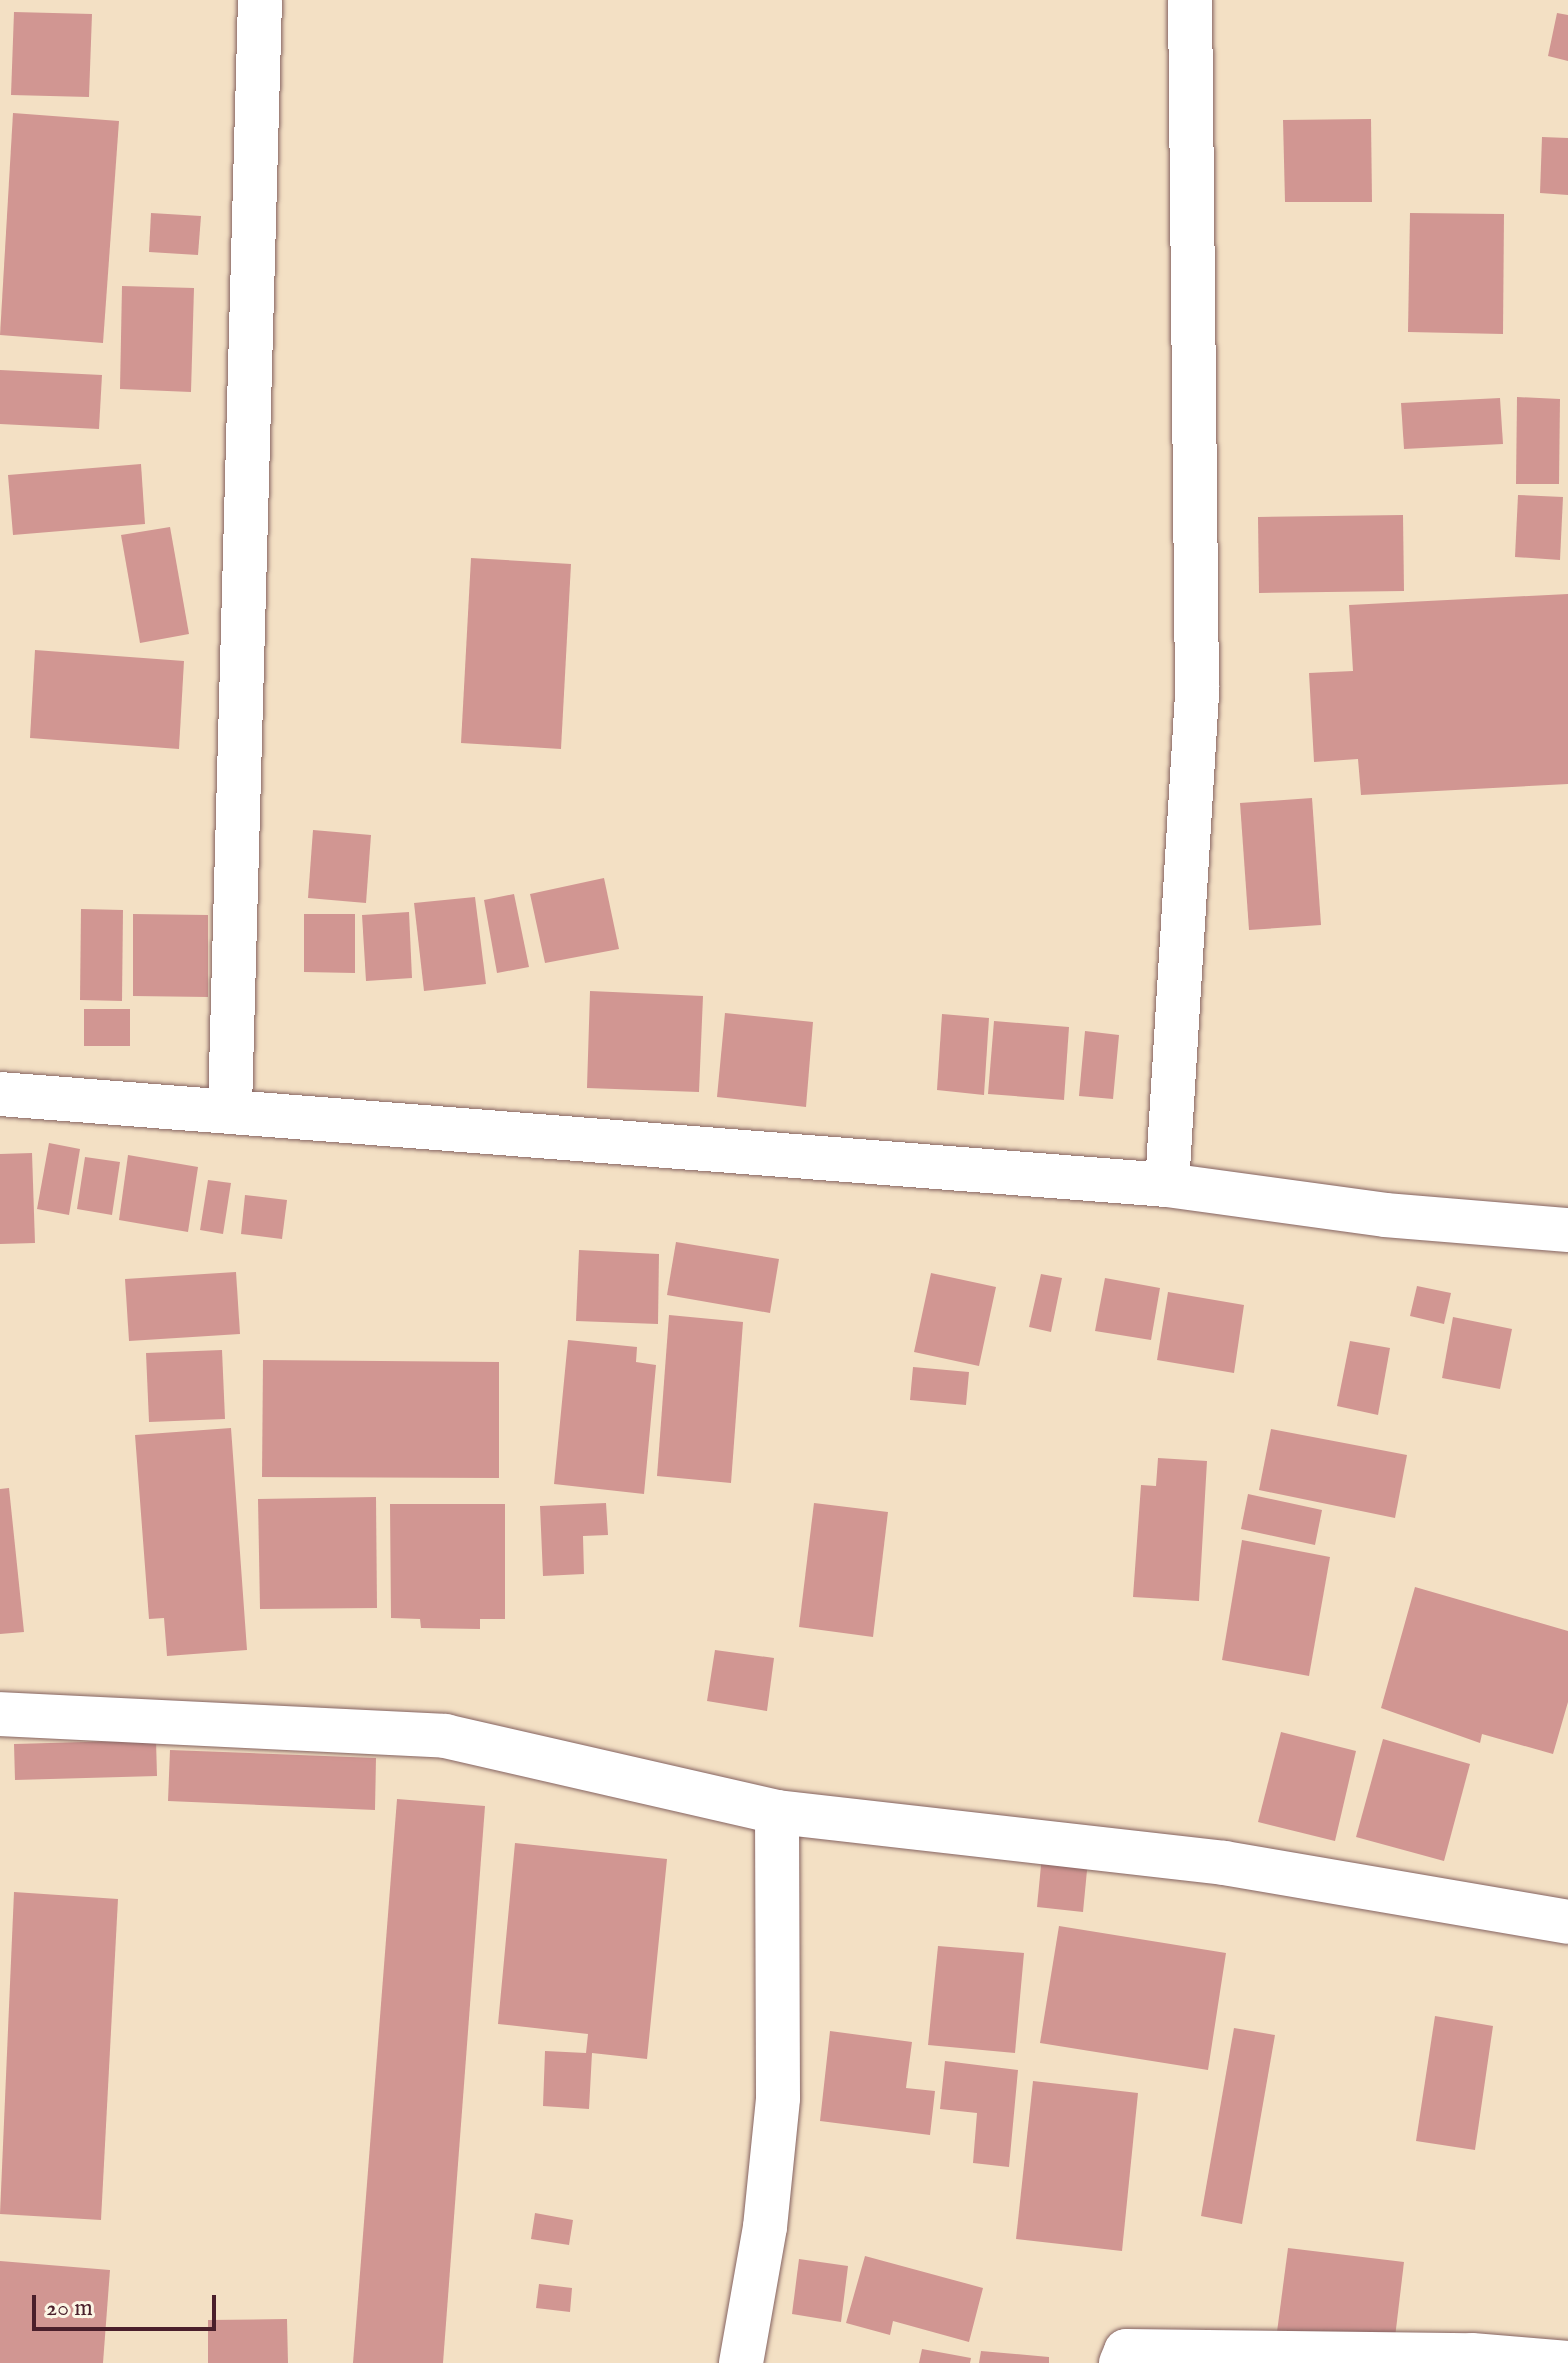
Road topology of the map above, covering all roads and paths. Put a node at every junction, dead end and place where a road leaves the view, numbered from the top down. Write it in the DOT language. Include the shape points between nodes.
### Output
graph roads {
  1 [pos="260,0"];
  2 [pos="1190,0"];
  3 [pos="0,1094"];
  4 [pos="230,1108"];
  5 [pos="1167,1185"];
  6 [pos="1568,1230"];
  7 [pos="0,1714"];
  8 [pos="777,1812"];
  9 [pos="1568,1922"];
  10 [pos="741,2363"];
  11 [pos="1121,2363"];
  12 [pos="1568,2363"];
  1 -- 4 [label="street"];
  2 -- 5 [label="street" via="1197,690"];
  3 -- 4 [label="street"];
  4 -- 5 [label="street"];
  5 -- 6 [label="street" via="1385,1215"];
  7 -- 8 [label="street" via="445,1736"];
  8 -- 9 [label="street" via="1224,1863"];
  8 -- 10 [label="street" via="778,2098 765,2227"];
  11 -- 12 [label="street" via="1126,2351 1472,2355"];
}
